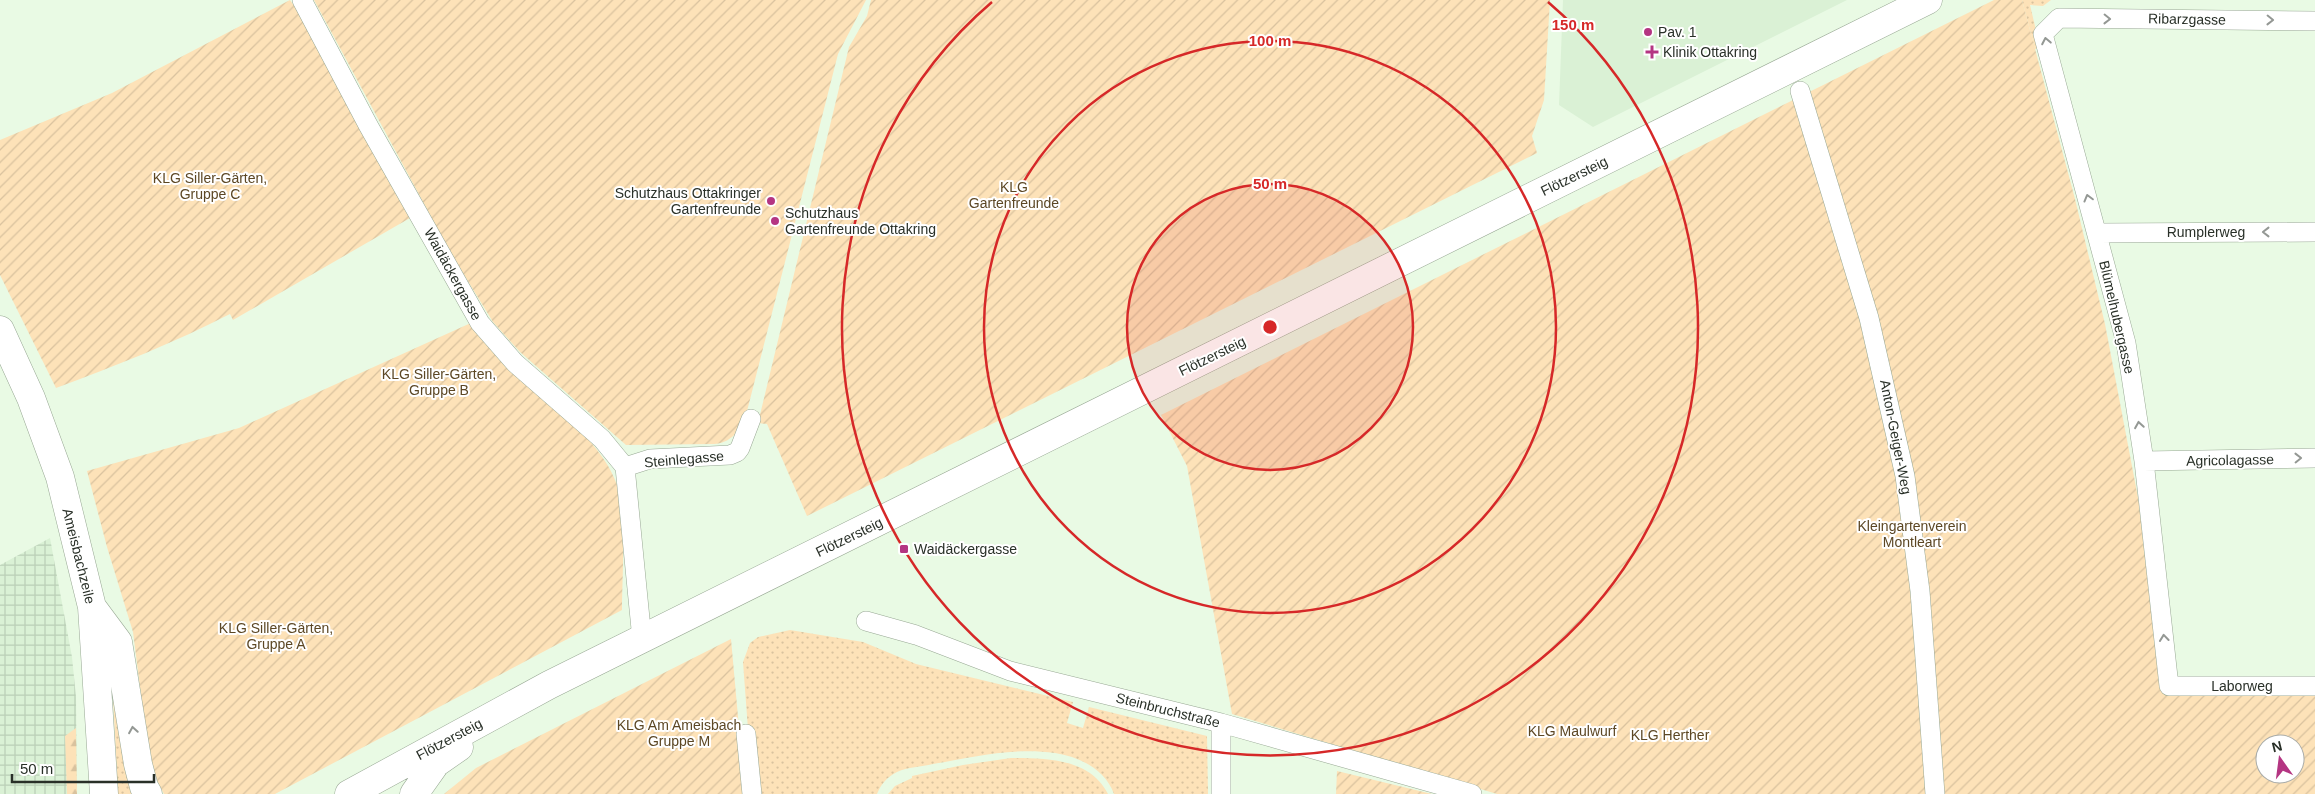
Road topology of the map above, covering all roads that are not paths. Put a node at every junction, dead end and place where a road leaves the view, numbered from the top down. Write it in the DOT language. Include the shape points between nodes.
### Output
graph roads {
  1 [pos="302,0"];
  2 [pos="1928,0"];
  3 [pos="2059,18"];
  4 [pos="2315,20"];
  5 [pos="1800,91"];
  6 [pos="2315,232"];
  7 [pos="2097,233"];
  8 [pos="0,330"];
  9 [pos="750,419"];
  10 [pos="2315,458"];
  11 [pos="2144,461"];
  12 [pos="625,467"];
  13 [pos="92,607"];
  14 [pos="866,621"];
  15 [pos="642,639"];
  16 [pos="549,685"];
  17 [pos="2169,686"];
  18 [pos="2315,686"];
  19 [pos="1221,723"];
  20 [pos="746,734"];
  21 [pos="350,792"];
  22 [pos="104,794"];
  23 [pos="148,794"];
  24 [pos="414,794"];
  25 [pos="752,794"];
  26 [pos="1221,794"];
  27 [pos="1472,794"];
  28 [pos="1935,794"];
  1 -- 12 [label="street, Waidäckergasse" via="368,125 480,322 515,363 602,439"];
  2 -- 15 [label="main road, Flötzersteig"];
  3 -- 4 [label="street, Ribarzgasse, one-way"];
  7 -- 3 [label="street, Blümelhubergasse, one-way" via="2044,34"];
  5 -- 28 [label="street, Anton-Geiger-Weg" via="1869,318 1905,476 1920,591"];
  6 -- 7 [label="street, Rumplerweg, one-way"];
  11 -- 7 [label="street, Blümelhubergasse, one-way" via="2126,344"];
  8 -- 13 [label="main road, Ameisbachzeile" via="31,398 60,477"];
  9 -- 12 [label="street, Steinlegasse" via="740,448 730,455 650,458"];
  11 -- 10 [label="street, Agricolagasse, one-way"];
  17 -- 11 [label="street, Blümelhubergasse, one-way"];
  12 -- 15 [label="street"];
  13 -- 22 [label="main road, Ameisbachzeile"];
  23 -- 13 [label="main road, one-way" via="138,764 118,642"];
  14 -- 19 [label="street, Steinbruchstraße" via="916,635 1010,671"];
  15 -- 16 [label="main road, Flötzersteig"];
  16 -- 21 [label="main road, Flötzersteig"];
  16 -- 24 [label="main road, Flötzersteig" via="436,763"];
  17 -- 18 [label="street, Laborweg"];
  19 -- 26 [label="street"];
  19 -- 27 [label="street, Steinbruchstraße"];
  20 -- 25 [label="street"];
}
